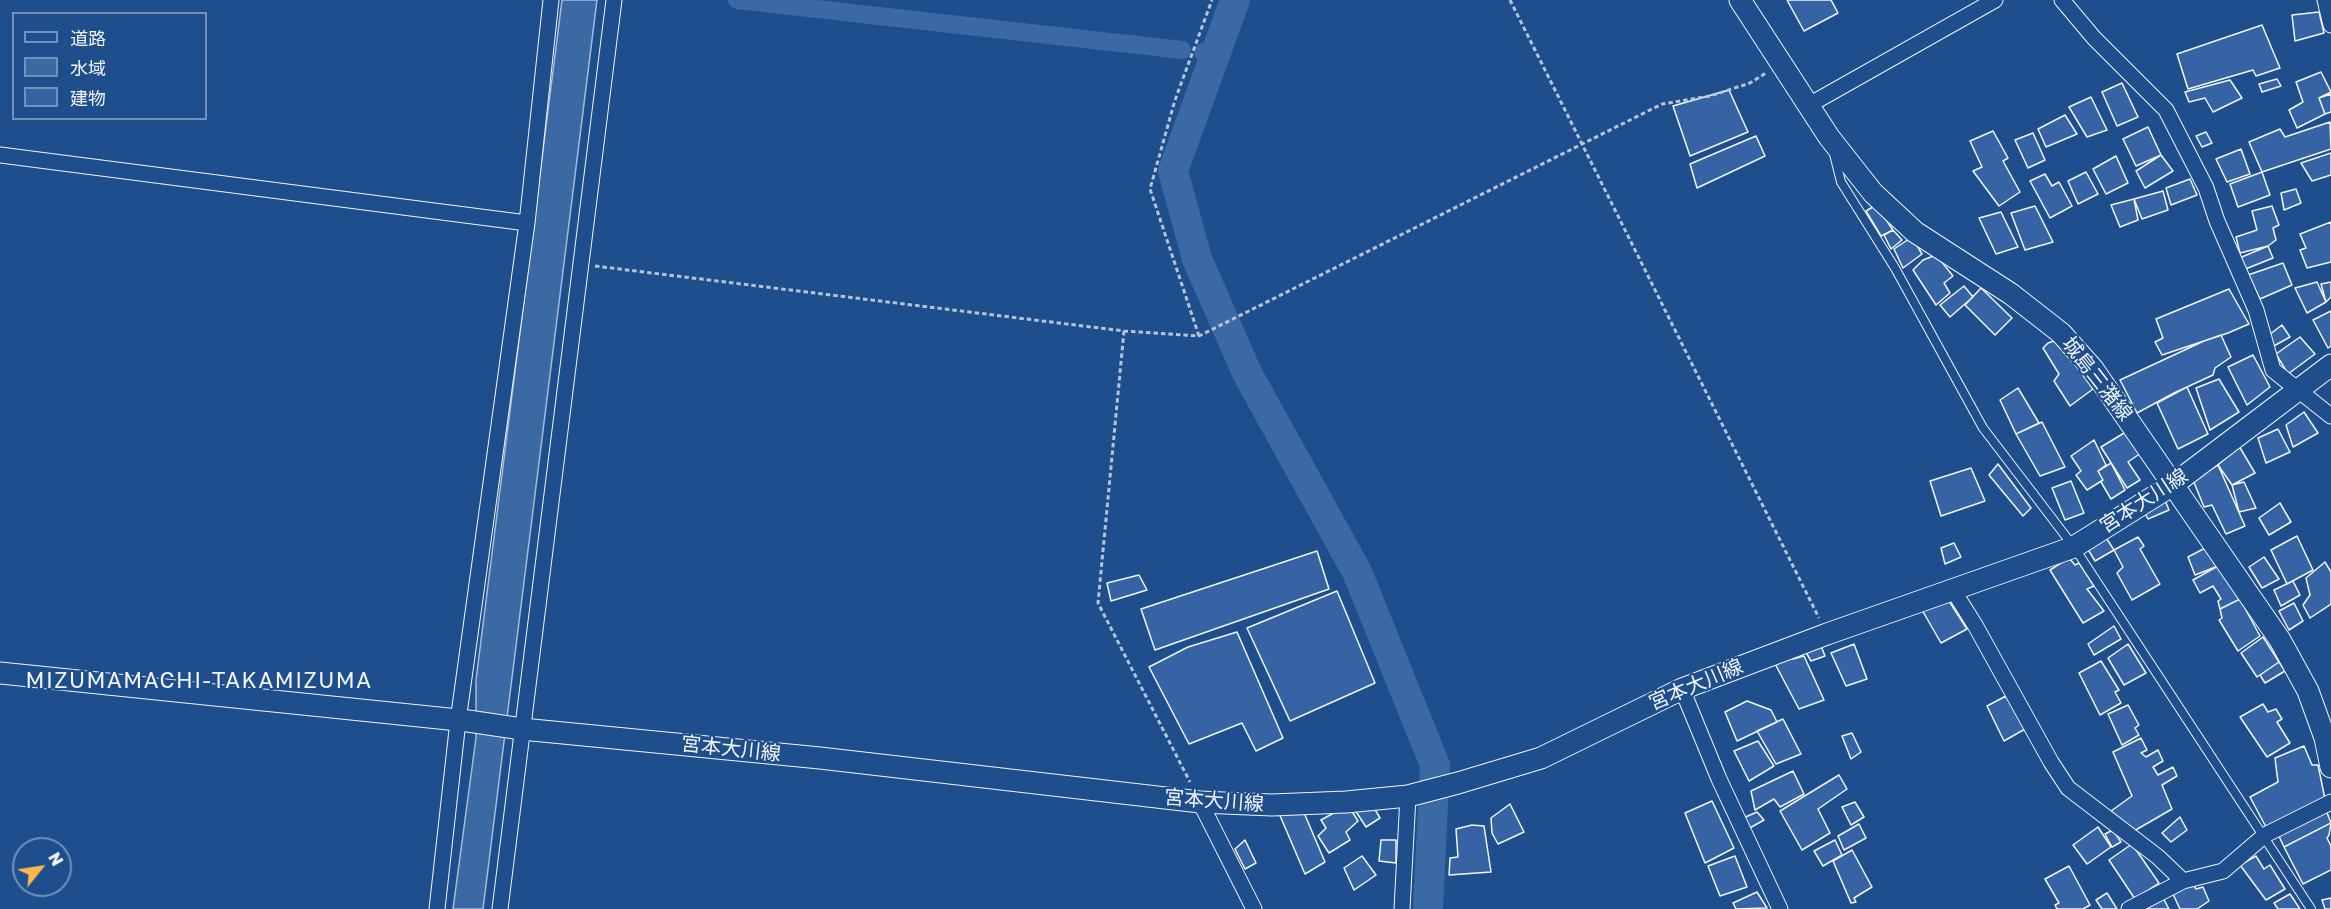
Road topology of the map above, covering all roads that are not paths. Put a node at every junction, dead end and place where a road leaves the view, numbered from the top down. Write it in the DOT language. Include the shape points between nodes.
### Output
graph roads {
  1 [pos="551,0"];
  2 [pos="614,0"];
  3 [pos="1740,0"];
  4 [pos="1995,0"];
  5 [pos="2062,0"];
  6 [pos="2325,0"];
  7 [pos="2331,24"];
  8 [pos="1809,105"];
  9 [pos="1829,137"];
  10 [pos="0,155"];
  11 [pos="527,223"];
  12 [pos="2331,365"];
  13 [pos="2298,390"];
  14 [pos="2331,416"];
  15 [pos="2174,484"];
  16 [pos="2074,547"];
  17 [pos="1953,590"];
  18 [pos="0,673"];
  19 [pos="1682,689"];
  20 [pos="463,721"];
  21 [pos="516,728"];
  22 [pos="2331,767"];
  23 [pos="1414,794"];
  24 [pos="1200,802"];
  25 [pos="2331,802"];
  26 [pos="2265,835"];
  27 [pos="2183,881"];
  28 [pos="437,909"];
  29 [pos="500,909"];
  30 [pos="1254,909"];
  31 [pos="1402,909"];
  32 [pos="1780,909"];
  33 [pos="2129,909"];
  34 [pos="2311,909"];
  1 -- 11 [label="street"];
  2 -- 21 [label="street"];
  3 -- 8 [label="main road, 城島三潴線"];
  4 -- 8 [label="street"];
  5 -- 13 [label="street" via="2166,110 2206,188 2256,310 2273,370"];
  6 -- 7 [label="street"];
  8 -- 9 [label="main road, 城島三潴線"];
  9 -- 15 [label="main road, 城島三潴線" via="1873,194 1915,232 2011,294 2061,333 2094,369"];
  9 -- 16 [label="lane" via="1841,182 1895,268 1983,428"];
  10 -- 11 [label="street"];
  11 -- 20 [label="street"];
  12 -- 13 [label="main road, 宮本大川線"];
  13 -- 14 [label="street"];
  13 -- 15 [label="main road, 宮本大川線"];
  15 -- 16 [label="main road, 宮本大川線"];
  15 -- 22 [label="main road, 城島三潴線" via="2280,640 2308,691"];
  16 -- 17 [label="main road, 宮本大川線"];
  16 -- 26 [label="lane"];
  17 -- 19 [label="main road, 宮本大川線"];
  17 -- 27 [label="street" via="2067,788 2158,857"];
  18 -- 20 [label="main road, 宮本大川線"];
  19 -- 23 [label="main road, 宮本大川線" via="1541,758"];
  19 -- 32 [label="street"];
  20 -- 21 [label="main road, 宮本大川線"];
  20 -- 28 [label="street"];
  21 -- 24 [label="main road, 宮本大川線"];
  21 -- 29 [label="street"];
  23 -- 24 [label="main road, 宮本大川線" via="1272,805"];
  23 -- 31 [label="street"];
  24 -- 30 [label="street"];
  25 -- 26 [label="street"];
  26 -- 27 [label="street" via="2223,871"];
  26 -- 34 [label="lane"];
  27 -- 33 [label="street"];
}
